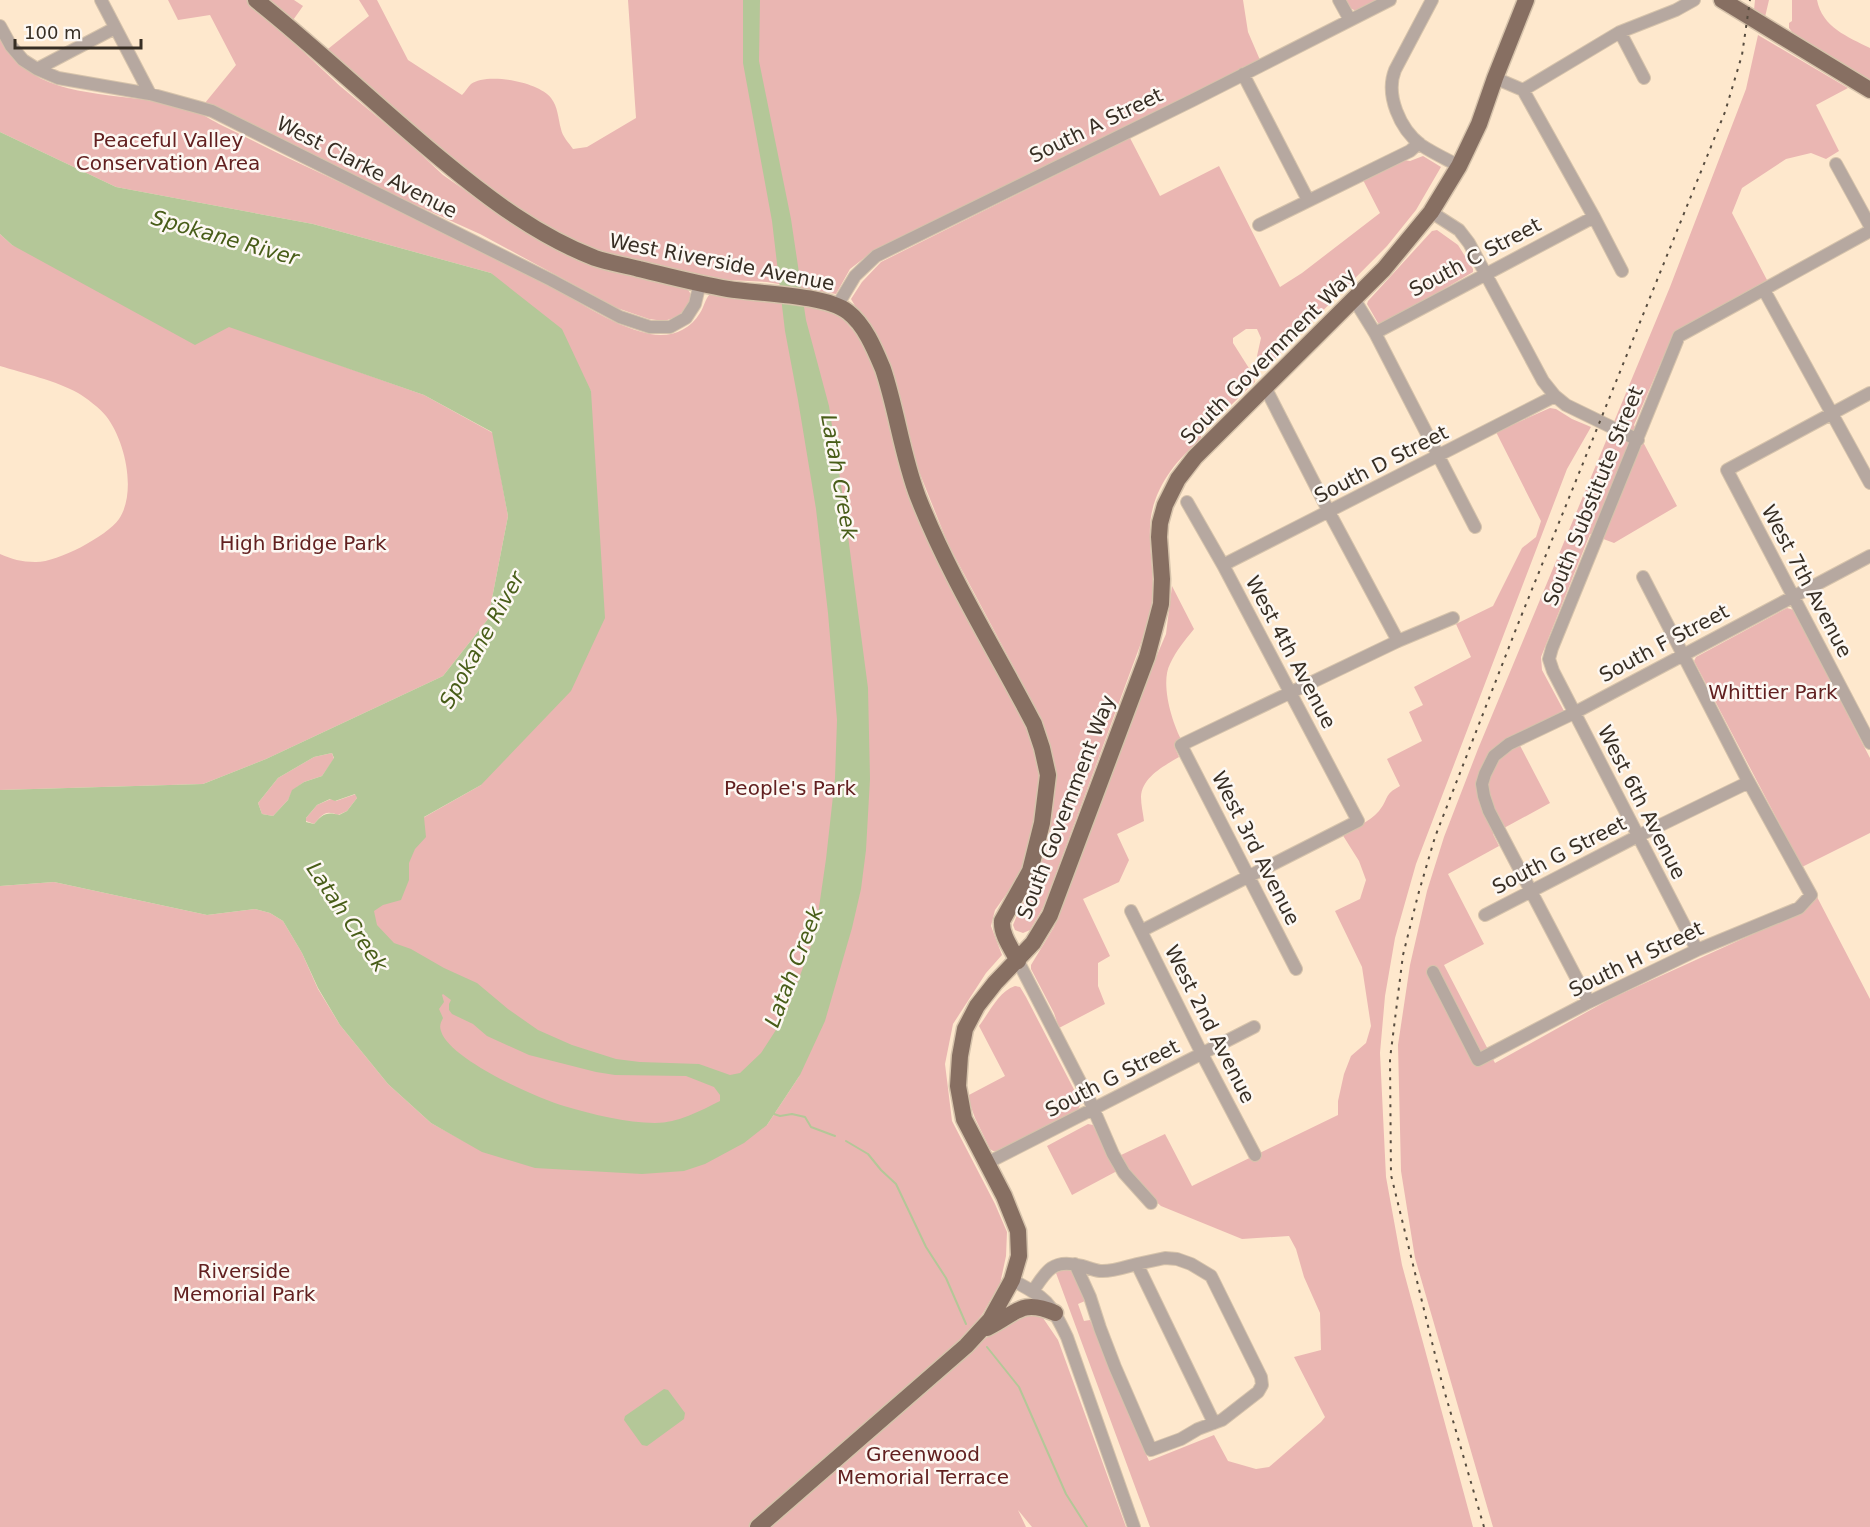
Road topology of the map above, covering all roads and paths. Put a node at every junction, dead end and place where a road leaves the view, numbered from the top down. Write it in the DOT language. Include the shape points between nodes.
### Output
graph roads {
  1 [pos="101,0"];
  2 [pos="256,0"];
  3 [pos="1339,0"];
  4 [pos="1390,0"];
  5 [pos="1432,0"];
  6 [pos="1526,0"];
  7 [pos="1694,0"];
  8 [pos="1722,0"];
  9 [pos="1350,20"];
  10 [pos="0,26"];
  11 [pos="115,28"];
  12 [pos="1620,32"];
  13 [pos="37,69"];
  14 [pos="1243,74"];
  15 [pos="1495,78"];
  16 [pos="1644,78"];
  17 [pos="1523,90"];
  18 [pos="1870,90"];
  19 [pos="150,94"];
  20 [pos="1419,143"];
  21 [pos="1836,164"];
  22 [pos="1459,165"];
  23 [pos="1308,200"];
  24 [pos="1431,212"];
  25 [pos="1594,217"];
  26 [pos="1260,225"];
  27 [pos="1870,226"];
  28 [pos="1870,231"];
  29 [pos="1622,271"];
  30 [pos="1485,273"];
  31 [pos="700,283"];
  32 [pos="1764,290"];
  33 [pos="1354,300"];
  34 [pos="837,306"];
  35 [pos="1374,333"];
  36 [pos="1265,387"];
  37 [pos="1870,393"];
  38 [pos="1556,396"];
  39 [pos="1832,413"];
  40 [pos="1638,440"];
  41 [pos="1438,457"];
  42 [pos="1870,483"];
  43 [pos="1187,501"];
  44 [pos="1329,512"];
  45 [pos="1475,527"];
  46 [pos="1870,556"];
  47 [pos="1223,565"];
  48 [pos="1643,577"];
  49 [pos="1794,596"];
  50 [pos="1453,618"];
  51 [pos="1398,641"];
  52 [pos="1684,655"];
  53 [pos="1552,671"];
  54 [pos="1290,692"];
  55 [pos="1574,713"];
  56 [pos="1870,743"];
  57 [pos="1749,782"];
  58 [pos="1638,836"];
  59 [pos="1248,877"];
  60 [pos="1533,892"];
  61 [pos="1131,911"];
  62 [pos="1485,915"];
  63 [pos="1141,930"];
  64 [pos="1697,950"];
  65 [pos="1018,961"];
  66 [pos="1296,969"];
  67 [pos="1433,972"];
  68 [pos="1589,1002"];
  69 [pos="1254,1027"];
  70 [pos="1202,1054"];
  71 [pos="1093,1110"];
  72 [pos="1255,1155"];
  73 [pos="987,1163"];
  74 [pos="1151,1203"];
  75 [pos="1075,1264"];
  76 [pos="1137,1264"];
  77 [pos="1012,1280"];
  78 [pos="1033,1291"];
  79 [pos="1055,1313"];
  80 [pos="979,1333"];
  81 [pos="1214,1423"];
  82 [pos="758,1527"];
  83 [pos="1134,1527"];
  1 -- 11 [label="street"];
  2 -- 31 [label="main road, West Riverside Avenue" via="498,205 596,258"];
  3 -- 9 [label="street"];
  4 -- 9 [label="street, South A Street"];
  5 -- 20 [label="street" via="1392,79 1398,112"];
  6 -- 15 [label="main road, South Government Way"];
  7 -- 12 [label="street"];
  8 -- 18 [label="main road"];
  9 -- 14 [label="street, South A Street"];
  10 -- 13 [label="street, West Clarke Avenue" via="23,60"];
  11 -- 13 [label="street"];
  11 -- 19 [label="street"];
  12 -- 16 [label="street"];
  12 -- 17 [label="street"];
  13 -- 19 [label="street, West Clarke Avenue" via="58,78"];
  14 -- 23 [label="street"];
  14 -- 34 [label="street, South A Street" via="876,256 855,276"];
  15 -- 17 [label="street"];
  15 -- 22 [label="main road, South Government Way"];
  17 -- 25 [label="street"];
  19 -- 31 [label="street, West Clarke Avenue" via="212,111 620,317 650,327 669,327 686,318 695,304"];
  20 -- 22 [label="street"];
  20 -- 23 [label="street" via="1410,151"];
  21 -- 27 [label="street"];
  22 -- 24 [label="main road, South Government Way"];
  23 -- 26 [label="street"];
  24 -- 30 [label="street" via="1459,230"];
  24 -- 33 [label="main road, South Government Way" via="1404,248"];
  25 -- 29 [label="street"];
  25 -- 30 [label="street, South C Street"];
  28 -- 32 [label="street"];
  30 -- 35 [label="street, South C Street"];
  30 -- 38 [label="street" via="1543,381"];
  31 -- 34 [label="main road, West Riverside Avenue"];
  32 -- 39 [label="street"];
  32 -- 40 [label="street, South Substitute Street" via="1679,336"];
  33 -- 35 [label="street"];
  33 -- 36 [label="main road, South Government Way"];
  34 -- 65 [label="main road, West Riverside Avenue" via="857,322 878,356 918,496 954,574 1034,724 1042,748 1048,775 1037,848 1030,871 1002,921 1003,933"];
  35 -- 41 [label="street"];
  36 -- 44 [label="street"];
  36 -- 65 [label="main road, South Government Way" via="1196,458 1171,491 1160,523 1161,604 1147,657 1050,915"];
  37 -- 39 [label="street"];
  38 -- 40 [label="street" via="1566,405"];
  38 -- 41 [label="street, South D Street"];
  39 -- 42 [label="street"];
  39 -- 49 [label="street, West 7th Avenue" via="1726,470"];
  40 -- 53 [label="street, South Substitute Street" via="1552,648"];
  41 -- 44 [label="street, South D Street"];
  41 -- 45 [label="street"];
  43 -- 47 [label="street, West 4th Avenue"];
  44 -- 47 [label="street, South D Street"];
  44 -- 51 [label="street"];
  46 -- 49 [label="street, South F Street"];
  47 -- 54 [label="street, West 4th Avenue"];
  48 -- 52 [label="street"];
  49 -- 52 [label="street, South F Street"];
  49 -- 56 [label="street, West 7th Avenue"];
  50 -- 51 [label="street"];
  51 -- 54 [label="street"];
  52 -- 55 [label="street, South F Street"];
  52 -- 57 [label="street"];
  53 -- 55 [label="street, West 6th Avenue"];
  54 -- 59 [label="street, West 3rd Avenue" via="1181,745"];
  54 -- 59 [label="street, West 4th Avenue" via="1358,821"];
  55 -- 58 [label="street, West 6th Avenue"];
  55 -- 60 [label="street, South F Street" via="1509,744 1494,756 1482,784 1489,811"];
  57 -- 58 [label="street, South G Street"];
  57 -- 64 [label="street, South H Street" via="1811,895 1799,908"];
  58 -- 60 [label="street, South G Street"];
  58 -- 64 [label="street, West 6th Avenue"];
  59 -- 63 [label="street"];
  59 -- 66 [label="street, West 3rd Avenue"];
  60 -- 62 [label="street, South G Street"];
  60 -- 68 [label="street"];
  61 -- 63 [label="street, West 2nd Avenue"];
  63 -- 70 [label="street, West 2nd Avenue"];
  64 -- 68 [label="street, South H Street"];
  65 -- 71 [label="street"];
  65 -- 73 [label="main road, South Government Way" via="977,1006 965,1029 960,1056 958,1086 964,1119"];
  67 -- 68 [label="street, South H Street" via="1478,1060"];
  69 -- 70 [label="street, South G Street"];
  70 -- 71 [label="street, South G Street"];
  70 -- 72 [label="street, West 2nd Avenue"];
  71 -- 73 [label="street, South G Street"];
  71 -- 74 [label="street" via="1124,1173"];
  73 -- 77 [label="main road, South Government Way" via="1018,1231 1019,1256"];
  75 -- 76 [label="street" via="1099,1271"];
  75 -- 78 [label="street" via="1053,1267"];
  75 -- 81 [label="street" via="1151,1450"];
  76 -- 81 [label="street"];
  76 -- 81 [label="street" via="1177,1259 1211,1276 1261,1377 1258,1392"];
  77 -- 78 [label="street"];
  77 -- 80 [label="main road, South Government Way"];
  78 -- 79 [label="street" via="1047,1300"];
  79 -- 80 [label="main road" via="1034,1306 1023,1308"];
  79 -- 83 [label="street"];
  80 -- 82 [label="main road, South Government Way"];
}
